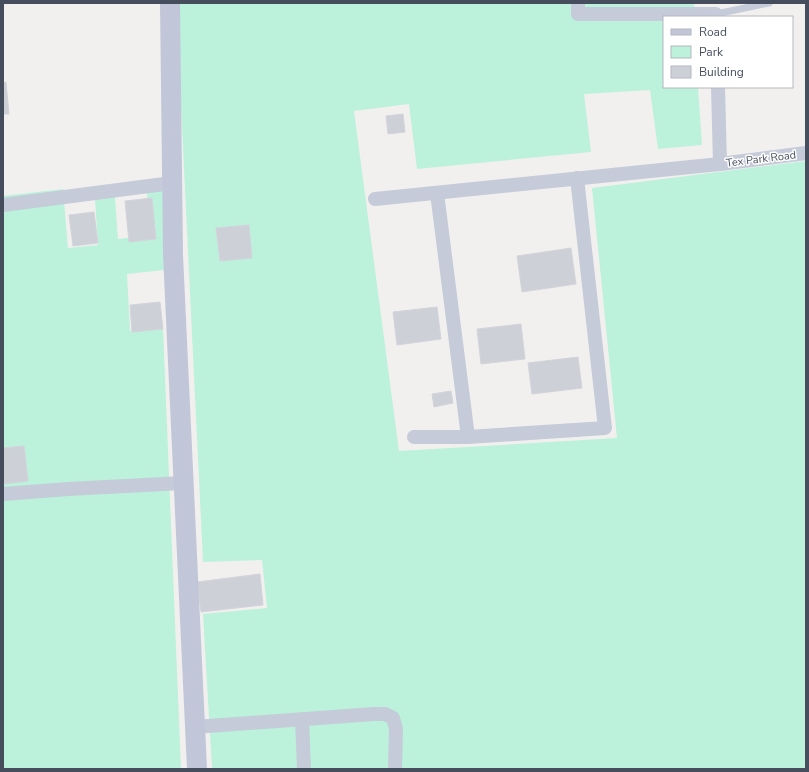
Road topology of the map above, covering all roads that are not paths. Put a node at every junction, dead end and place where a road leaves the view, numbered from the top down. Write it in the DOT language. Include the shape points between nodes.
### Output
graph roads {
  1 [pos="170,3"];
  2 [pos="578,3"];
  3 [pos="769,3"];
  4 [pos="716,11"];
  5 [pos="718,88"];
  6 [pos="806,153"];
  7 [pos="720,164"];
  8 [pos="577,178"];
  9 [pos="172,182"];
  10 [pos="437,193"];
  11 [pos="375,199"];
  12 [pos="3,205"];
  13 [pos="414,437"];
  14 [pos="468,437"];
  15 [pos="183,483"];
  16 [pos="3,494"];
  17 [pos="302,719"];
  18 [pos="195,727"];
  19 [pos="197,769"];
  20 [pos="304,769"];
  21 [pos="395,769"];
  1 -- 9 [label="street"];
  2 -- 4 [label="street" via="578,14"];
  3 -- 4 [label="lane"];
  5 -- 7 [label="street, Tex Park Road"];
  6 -- 7 [label="street, Tex Park Road"];
  7 -- 8 [label="street"];
  8 -- 10 [label="street"];
  8 -- 14 [label="street" via="605,428"];
  9 -- 12 [label="street"];
  9 -- 15 [label="street"];
  10 -- 11 [label="street"];
  10 -- 14 [label="street"];
  13 -- 14 [label="street"];
  15 -- 16 [label="street"];
  15 -- 18 [label="street"];
  17 -- 18 [label="street"];
  17 -- 20 [label="street"];
  17 -- 21 [label="street" via="374,714 385,714 393,718 396,729"];
  18 -- 19 [label="street"];
}
